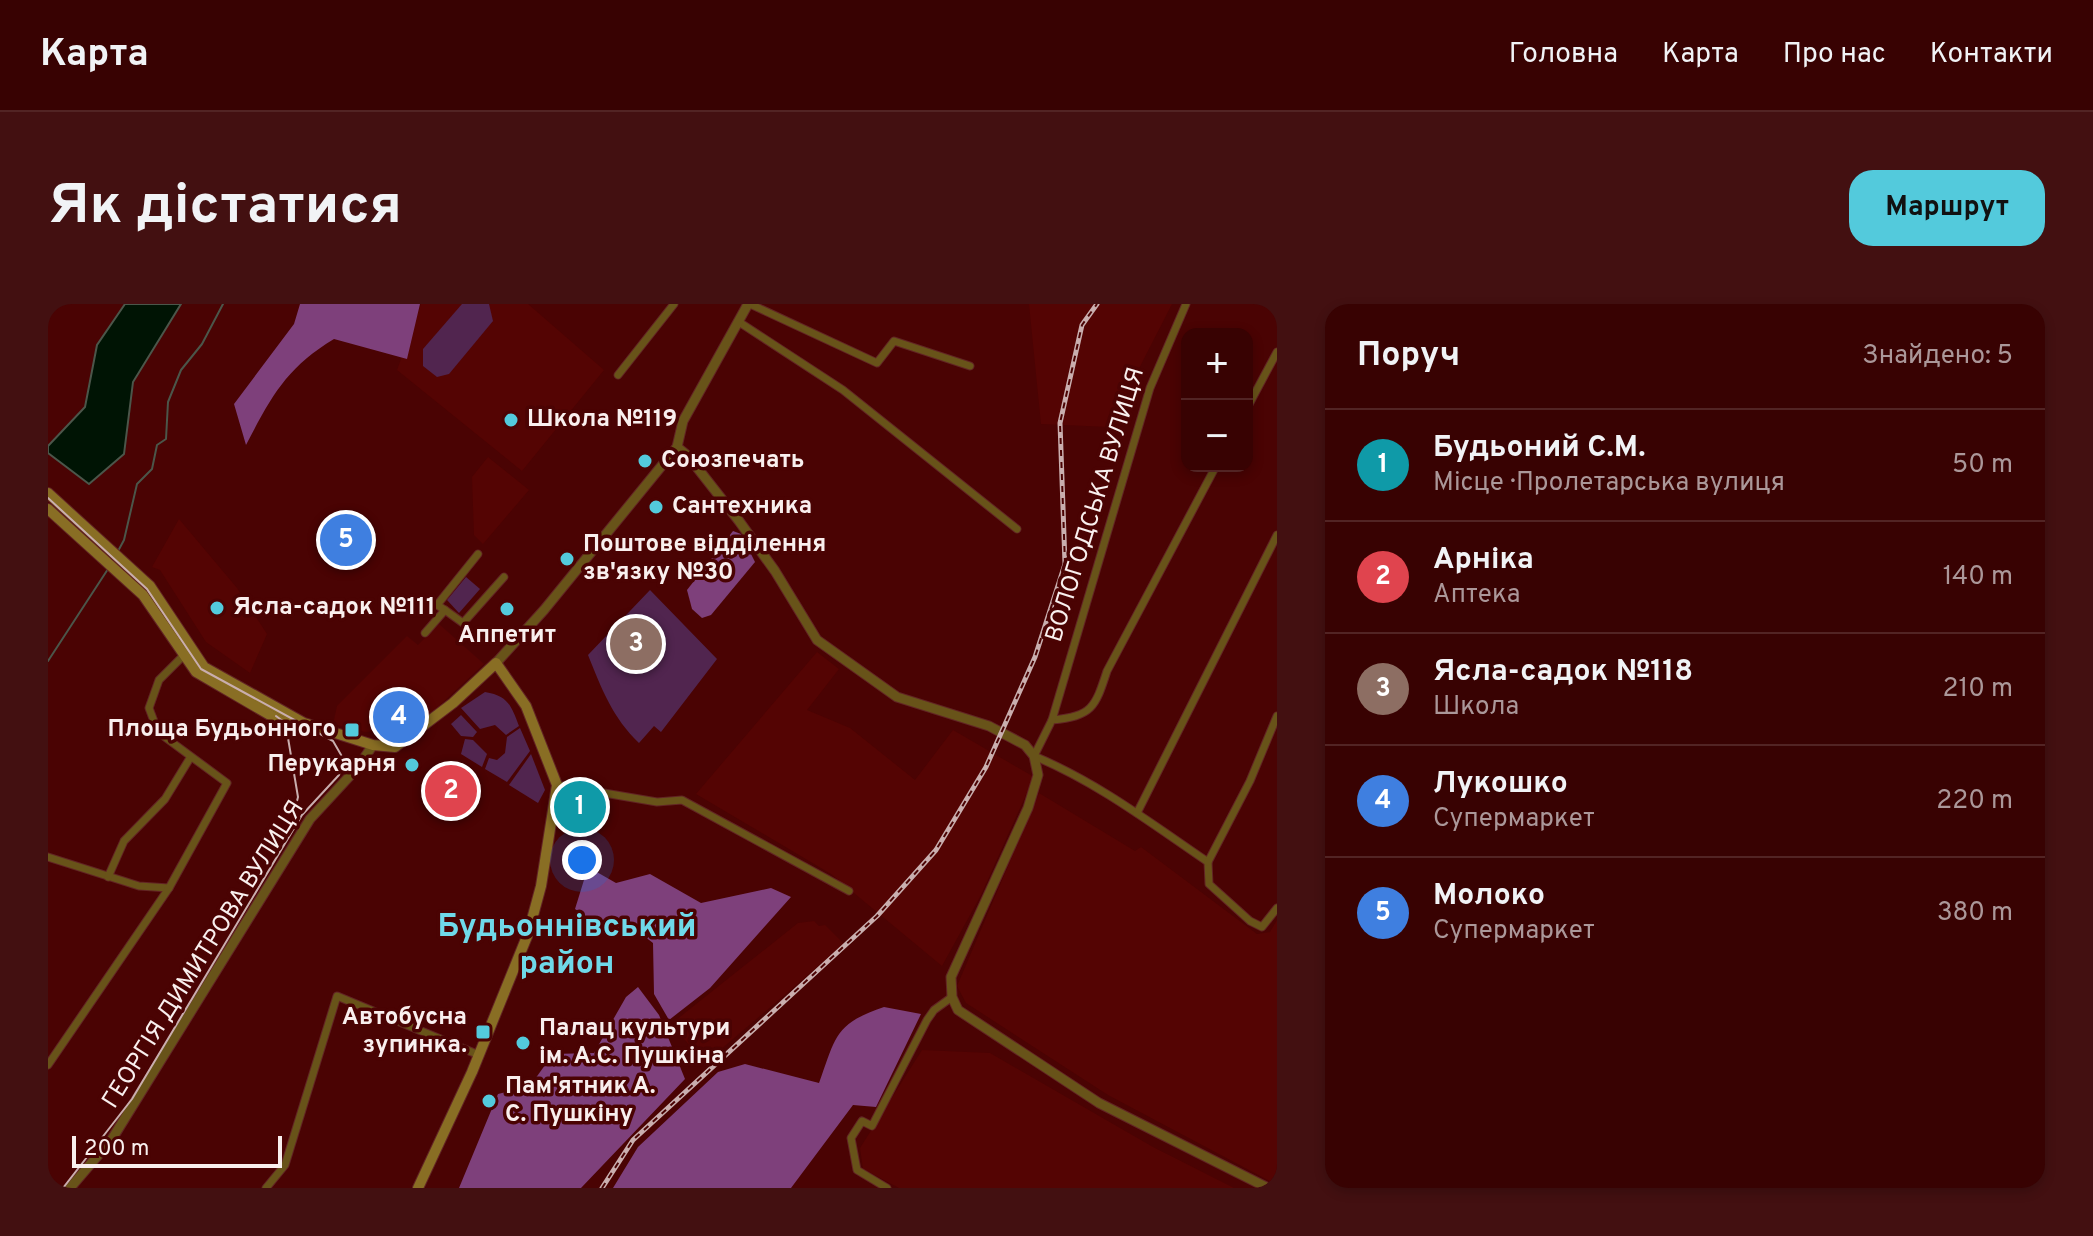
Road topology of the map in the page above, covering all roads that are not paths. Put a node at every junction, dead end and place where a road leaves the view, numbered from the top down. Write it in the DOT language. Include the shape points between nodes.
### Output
graph roads {
  1 [pos="674,304"];
  2 [pos="1186,304"];
  3 [pos="747,305"];
  4 [pos="739,322"];
  5 [pos="1277,352"];
  6 [pos="970,366"];
  7 [pos="618,375"];
  8 [pos="1251,400"];
  9 [pos="677,447"];
  10 [pos="1213,472"];
  11 [pos="49,501"];
  12 [pos="1017,529"];
  13 [pos="1277,535"];
  14 [pos="478,554"];
  15 [pos="125,572"];
  16 [pos="504,577"];
  17 [pos="445,610"];
  18 [pos="425,633"];
  19 [pos="188,651"];
  20 [pos="496,663"];
  21 [pos="1277,716"];
  22 [pos="1052,720"];
  23 [pos="373,745"];
  24 [pos="1034,756"];
  25 [pos="190,758"];
  26 [pos="557,785"];
  27 [pos="1137,813"];
  28 [pos="48,857"];
  29 [pos="1208,862"];
  30 [pos="108,877"];
  31 [pos="169,888"];
  32 [pos="849,891"];
  33 [pos="1277,908"];
  34 [pos="952,997"];
  35 [pos="479,1055"];
  36 [pos="48,1065"];
  37 [pos="70,1188"];
  38 [pos="266,1188"];
  39 [pos="418,1188"];
  40 [pos="887,1188"];
  41 [pos="1268,1188"];
  1 -- 7 [label="street"];
  2 -- 22 [label="street, ВОЛОГОДСЬКА ВУЛИЦЯ" via="1146,402"];
  3 -- 4 [label="street"];
  3 -- 6 [label="street" via="877,363 894,341"];
  4 -- 9 [label="street" via="683,421"];
  4 -- 12 [label="street" via="843,390"];
  5 -- 8 [label="street"];
  9 -- 20 [label="street"];
  9 -- 24 [label="street" via="739,521 817,640 897,697 989,726 1025,745"];
  10 -- 22 [label="street" via="1094,705 1075,717"];
  11 -- 15 [label="main road" via="91,533"];
  11 -- 15 [label="main road" via="87,545"];
  13 -- 27 [label="street"];
  14 -- 17 [label="street" via="437,605"];
  15 -- 19 [label="main road" via="162,601"];
  16 -- 17 [label="street" via="463,623"];
  17 -- 18 [label="street"];
  19 -- 23 [label="main road" via="220,678 304,723"];
  19 -- 25 [label="street" via="159,680 149,708 158,732"];
  20 -- 23 [label="main road" via="407,740 395,747"];
  20 -- 26 [label="main road" via="526,706"];
  21 -- 29 [label="street"];
  22 -- 24 [label="street, ВОЛОГОДСЬКА ВУЛИЦЯ"];
  23 -- 37 [label="street, ГЕОРГІЯ ДИМИТРОВА ВУЛИЦЯ" via="310,819 112,1139"];
  24 -- 27 [label="street"];
  24 -- 34 [label="street" via="1038,775 1028,808 951,977"];
  25 -- 30 [label="street" via="165,799 124,841"];
  25 -- 31 [label="street" via="227,783"];
  26 -- 32 [label="street" via="657,802 682,800"];
  26 -- 35 [label="main road" via="539,899"];
  27 -- 29 [label="street"];
  28 -- 30 [label="street"];
  29 -- 33 [label="street" via="1209,884 1257,925 1267,924"];
  30 -- 31 [label="street"];
  31 -- 36 [label="street"];
  34 -- 40 [label="street" via="927,1020 872,1126 862,1121 851,1138 857,1170"];
  34 -- 41 [label="street" via="958,1010 1099,1103"];
  35 -- 38 [label="street" via="337,996 285,1165"];
  35 -- 39 [label="main road"];
}
